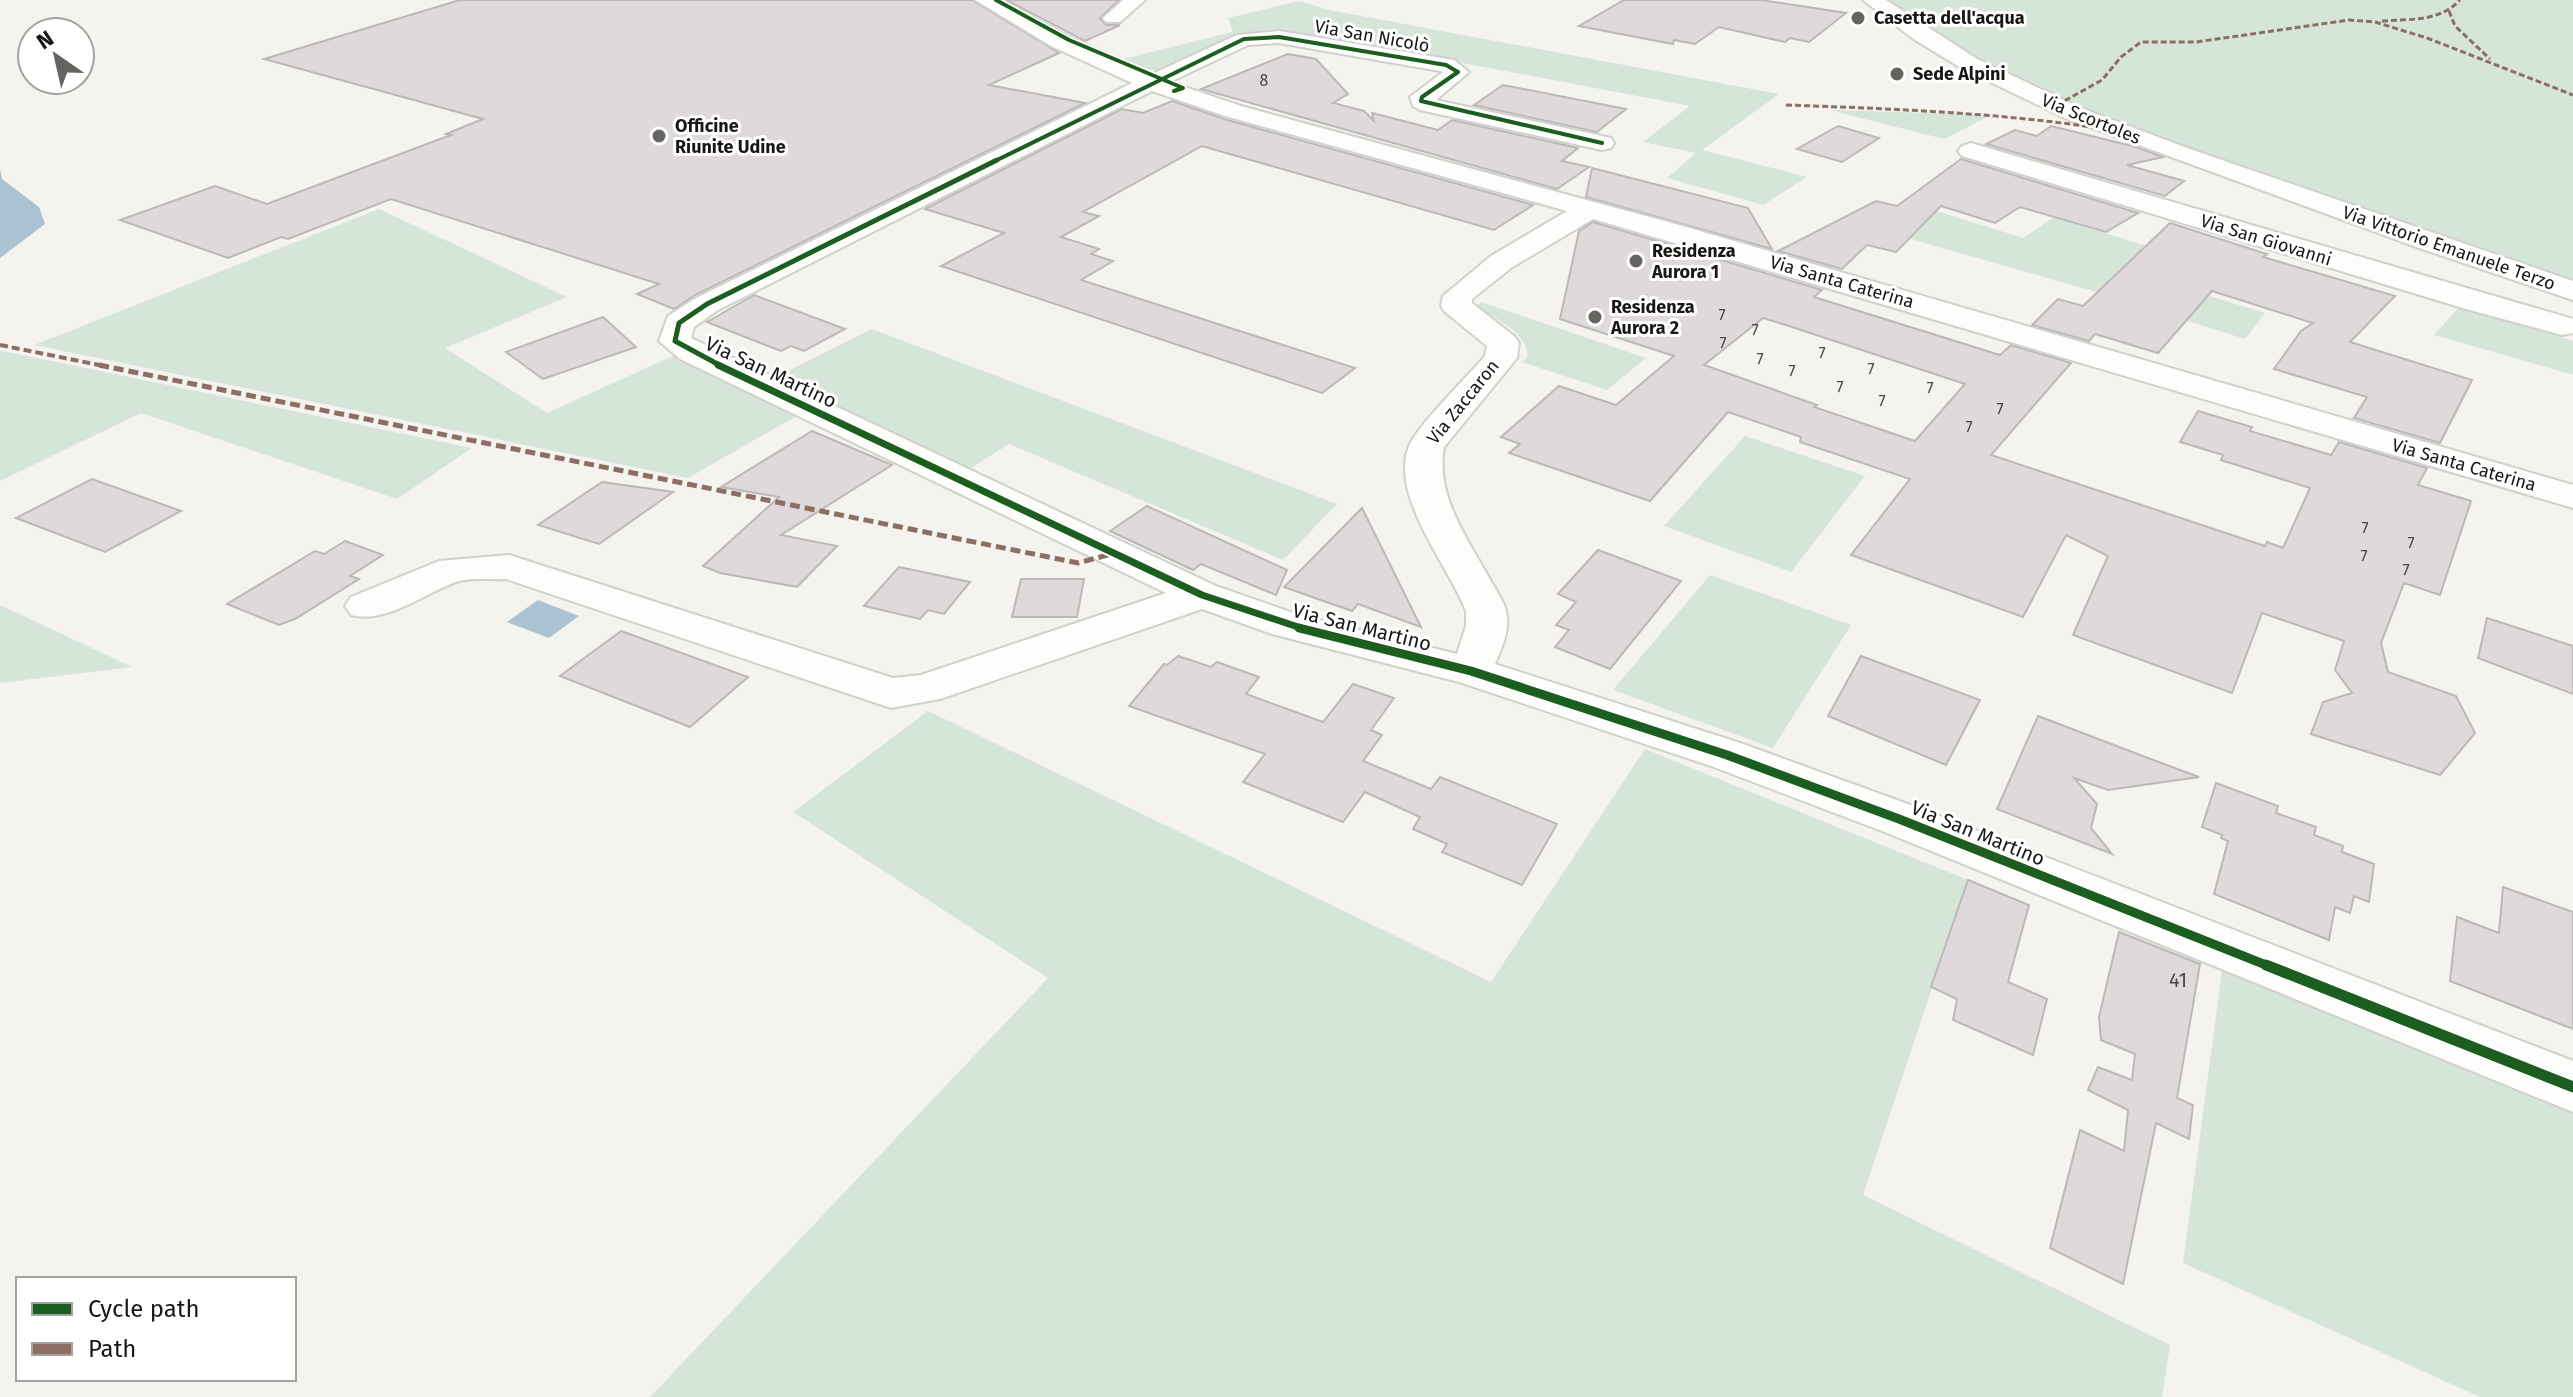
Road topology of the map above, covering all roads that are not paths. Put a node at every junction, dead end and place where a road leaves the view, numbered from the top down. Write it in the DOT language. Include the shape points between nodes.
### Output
graph roads {
  1 [pos="985,0"];
  2 [pos="1135,0"];
  3 [pos="1873,0"];
  4 [pos="1113,18"];
  5 [pos="1150,83"];
  6 [pos="1602,143"];
  7 [pos="1971,151"];
  8 [pos="2325,205"];
  9 [pos="1590,209"];
  10 [pos="2573,291"];
  11 [pos="2568,328"];
  12 [pos="2573,497"];
  13 [pos="1202,595"];
  14 [pos="365,606"];
  15 [pos="1471,671"];
  16 [pos="2573,1087"];
  1 -- 5 [label="street, Via Santa Caterina"];
  2 -- 4 [label="street"];
  3 -- 8 [label="street, Via Scortoles" via="1952,56 2005,85"];
  5 -- 6 [label="street, Via San Nicolò" via="1244,39 1279,37 1446,65 1458,72 1421,101"];
  5 -- 9 [label="street, Via Santa Caterina" via="1233,111"];
  5 -- 13 [label="street, Via San Martino" via="707,304 679,323 675,341"];
  7 -- 11 [label="street, Via San Giovanni"];
  8 -- 10 [label="street, Via Vittorio Emanuele Terzo"];
  8 -- 11 [label="street, Via San Giovanni" via="2338,220 2463,274"];
  9 -- 12 [label="street, Via Santa Caterina"];
  9 -- 15 [label="street, Via Zaccaron" via="1501,262 1458,296 1456,306 1503,343 1501,358 1427,445 1421,473 1486,612"];
  13 -- 14 [label="street" via="925,689 891,693 509,567 453,569"];
  13 -- 15 [label="street, Via San Martino" via="1287,625"];
  15 -- 16 [label="street, Via San Martino" via="1727,755 1899,819"];
}
